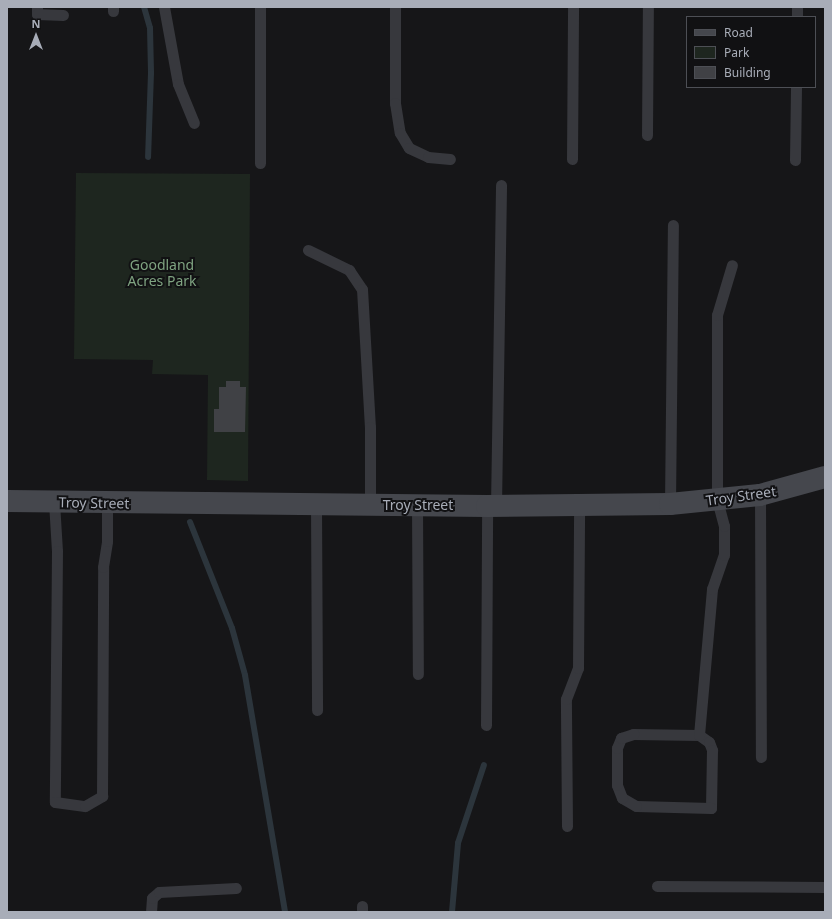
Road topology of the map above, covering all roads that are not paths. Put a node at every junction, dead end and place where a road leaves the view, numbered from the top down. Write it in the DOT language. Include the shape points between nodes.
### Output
graph roads {
  1 [pos="37,7"];
  2 [pos="164,7"];
  3 [pos="260,7"];
  4 [pos="395,7"];
  5 [pos="573,7"];
  6 [pos="648,7"];
  7 [pos="63,15"];
  8 [pos="796,88"];
  9 [pos="194,123"];
  10 [pos="648,135"];
  11 [pos="450,159"];
  12 [pos="572,159"];
  13 [pos="795,160"];
  14 [pos="260,163"];
  15 [pos="501,185"];
  16 [pos="673,225"];
  17 [pos="308,250"];
  18 [pos="732,265"];
  19 [pos="825,477"];
  20 [pos="760,495"];
  21 [pos="717,500"];
  22 [pos="7,501"];
  23 [pos="54,502"];
  24 [pos="107,503"];
  25 [pos="670,504"];
  26 [pos="316,505"];
  27 [pos="370,505"];
  28 [pos="417,505"];
  29 [pos="579,505"];
  30 [pos="492,506"];
  31 [pos="418,674"];
  32 [pos="317,710"];
  33 [pos="486,725"];
  34 [pos="699,735"];
  35 [pos="761,757"];
  36 [pos="567,826"];
  37 [pos="657,886"];
  38 [pos="825,887"];
  39 [pos="236,888"];
  40 [pos="151,912"];
  1 -- 7 [label="lane" via="37,14"];
  2 -- 9 [label="lane" via="178,84"];
  3 -- 14 [label="lane"];
  4 -- 11 [label="lane" via="395,103 400,133 409,148 428,157"];
  5 -- 12 [label="lane"];
  6 -- 10 [label="lane"];
  8 -- 13 [label="lane"];
  15 -- 30 [label="lane"];
  16 -- 25 [label="lane"];
  17 -- 27 [label="lane" via="349,270 362,290"];
  18 -- 21 [label="lane" via="717,315"];
  19 -- 20 [label="main road, Troy Street"];
  20 -- 21 [label="main road, Troy Street"];
  20 -- 35 [label="lane"];
  21 -- 25 [label="main road, Troy Street"];
  21 -- 34 [label="lane" via="724,526 724,555 712,589"];
  22 -- 23 [label="main road, Troy Street"];
  23 -- 24 [label="main road, Troy Street"];
  23 -- 24 [label="lane" via="57,551 55,802 85,806 102,796 103,567 107,541"];
  24 -- 26 [label="main road, Troy Street"];
  25 -- 29 [label="main road, Troy Street"];
  26 -- 27 [label="main road, Troy Street"];
  26 -- 32 [label="lane"];
  27 -- 28 [label="main road, Troy Street"];
  28 -- 30 [label="main road, Troy Street"];
  28 -- 31 [label="lane"];
  29 -- 30 [label="main road, Troy Street"];
  29 -- 36 [label="lane" via="578,668 566,699"];
  30 -- 33 [label="lane"];
  34 -- 34 [label="lane" via="709,742 712,750 711,808 636,806 622,798 617,785 617,748 621,738 633,734"];
  37 -- 38 [label="lane"];
  39 -- 40 [label="lane" via="159,892 152,898"];
}
